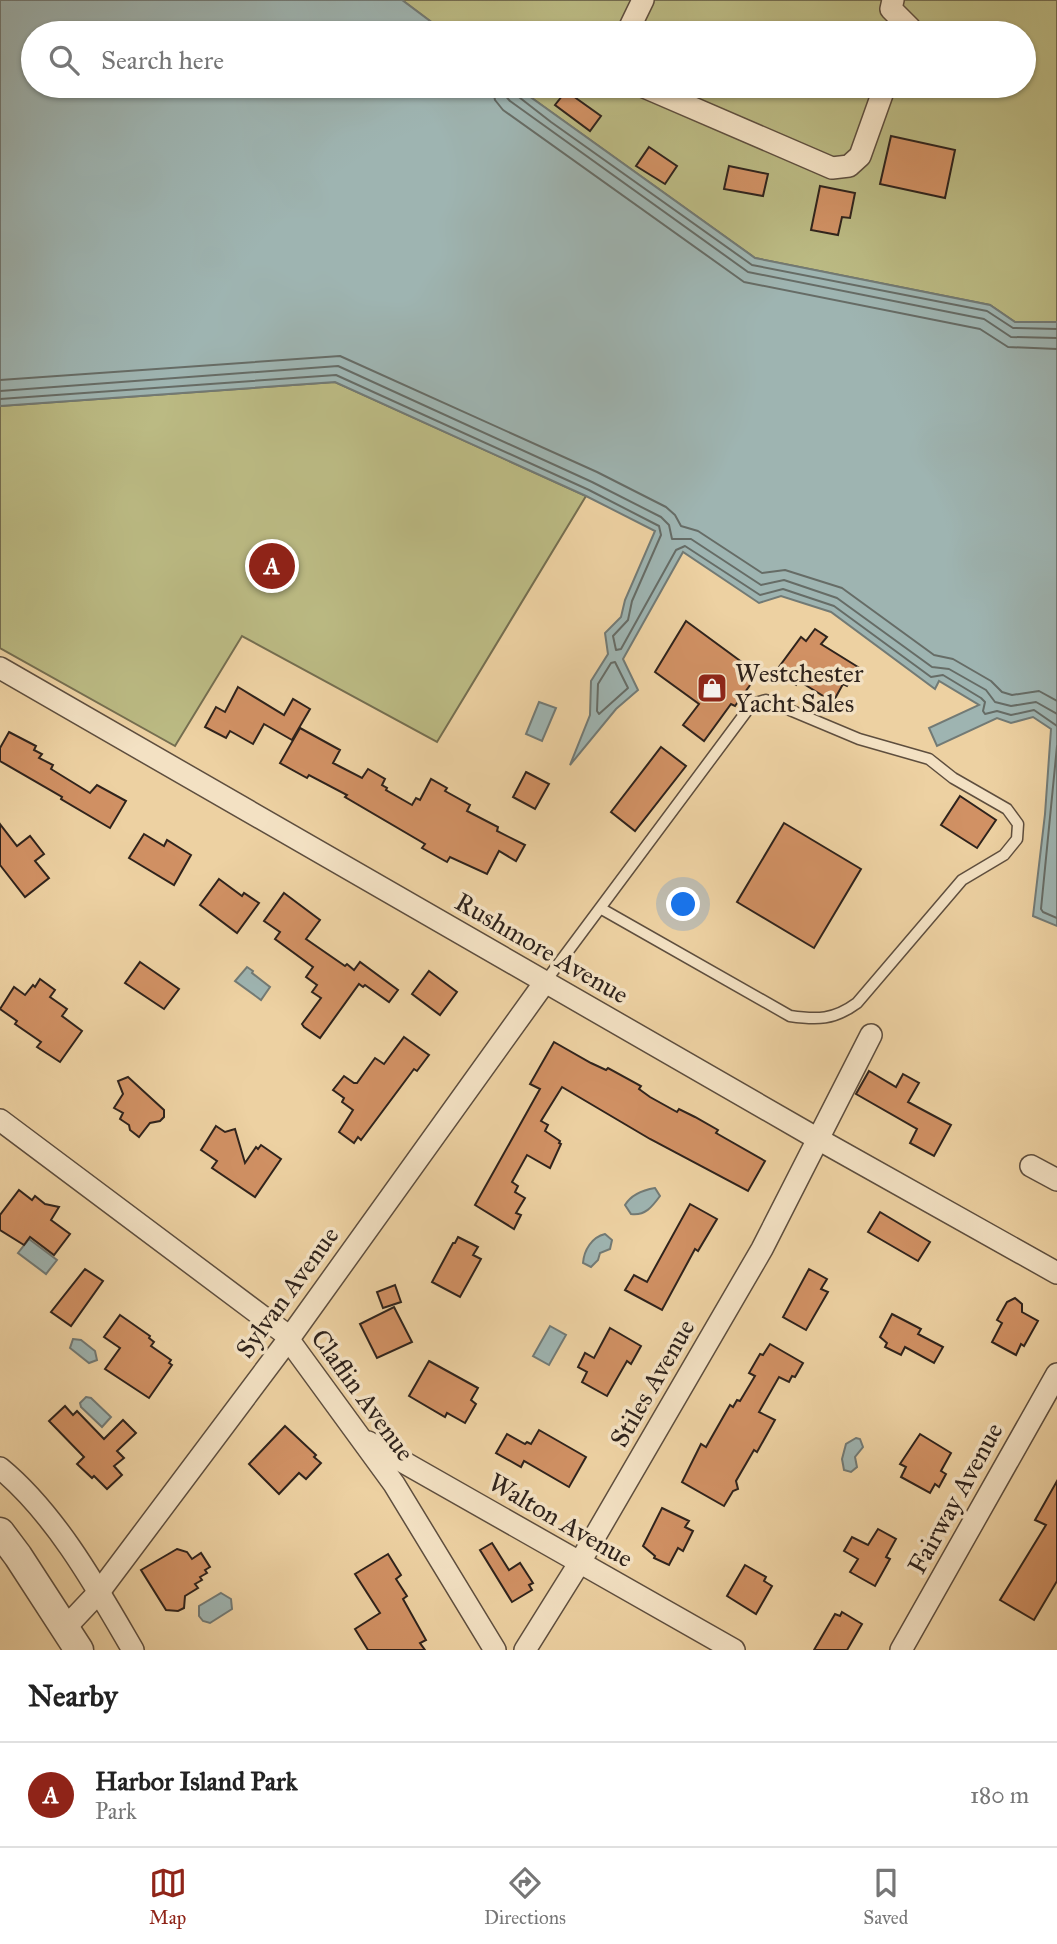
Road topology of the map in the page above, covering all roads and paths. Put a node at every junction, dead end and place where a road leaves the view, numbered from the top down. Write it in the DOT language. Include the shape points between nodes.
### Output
graph roads {
  1 [pos="643,0"];
  2 [pos="893,0"];
  3 [pos="633,21"];
  4 [pos="904,21"];
  5 [pos="670,98"];
  6 [pos="881,98"];
  7 [pos="0,668"];
  8 [pos="600,908"];
  9 [pos="545,982"];
  10 [pos="871,1035"];
  11 [pos="0,1120"];
  12 [pos="818,1139"];
  13 [pos="1031,1166"];
  14 [pos="1057,1180"];
  15 [pos="1057,1273"];
  16 [pos="288,1340"];
  17 [pos="1057,1374"];
  18 [pos="360,1438"];
  19 [pos="0,1468"];
  20 [pos="0,1532"];
  21 [pos="580,1562"];
  22 [pos="99,1592"];
  23 [pos="72,1639"];
  24 [pos="133,1650"];
  25 [pos="495,1650"];
  26 [pos="525,1650"];
  27 [pos="734,1650"];
  28 [pos="901,1650"];
  1 -- 3 [label="street"];
  2 -- 4 [label="street" via="891,9"];
  5 -- 6 [label="street" via="832,168 849,166 860,156"];
  7 -- 9 [label="street, Rushmore Avenue"];
  8 -- 8 [label="lane" via="752,704 766,700 859,739 929,759 1007,809 1018,824 1017,839 1003,855 962,880 857,1003 842,1014 812,1019 790,1016"];
  8 -- 9 [label="lane"];
  9 -- 12 [label="street, Rushmore Avenue"];
  9 -- 16 [label="street, Sylvan Avenue"];
  10 -- 12 [label="street, Stiles Avenue"];
  11 -- 16 [label="street, Claflin Avenue"];
  12 -- 15 [label="street, Rushmore Avenue"];
  12 -- 21 [label="street, Stiles Avenue" via="762,1249"];
  13 -- 14 [label="street"];
  16 -- 18 [label="street, Claflin Avenue"];
  16 -- 22 [label="street, Sylvan Avenue"];
  17 -- 28 [label="street, Fairway Avenue"];
  18 -- 21 [label="street, Walton Avenue"];
  18 -- 25 [label="street, Claflin Avenue" via="394,1484"];
  19 -- 22 [label="street" via="47,1518"];
  20 -- 23 [label="street"];
  21 -- 26 [label="street, Stiles Avenue"];
  21 -- 27 [label="street, Walton Avenue"];
  22 -- 23 [label="street, Sylvan Avenue"];
  22 -- 24 [label="street"];
}
